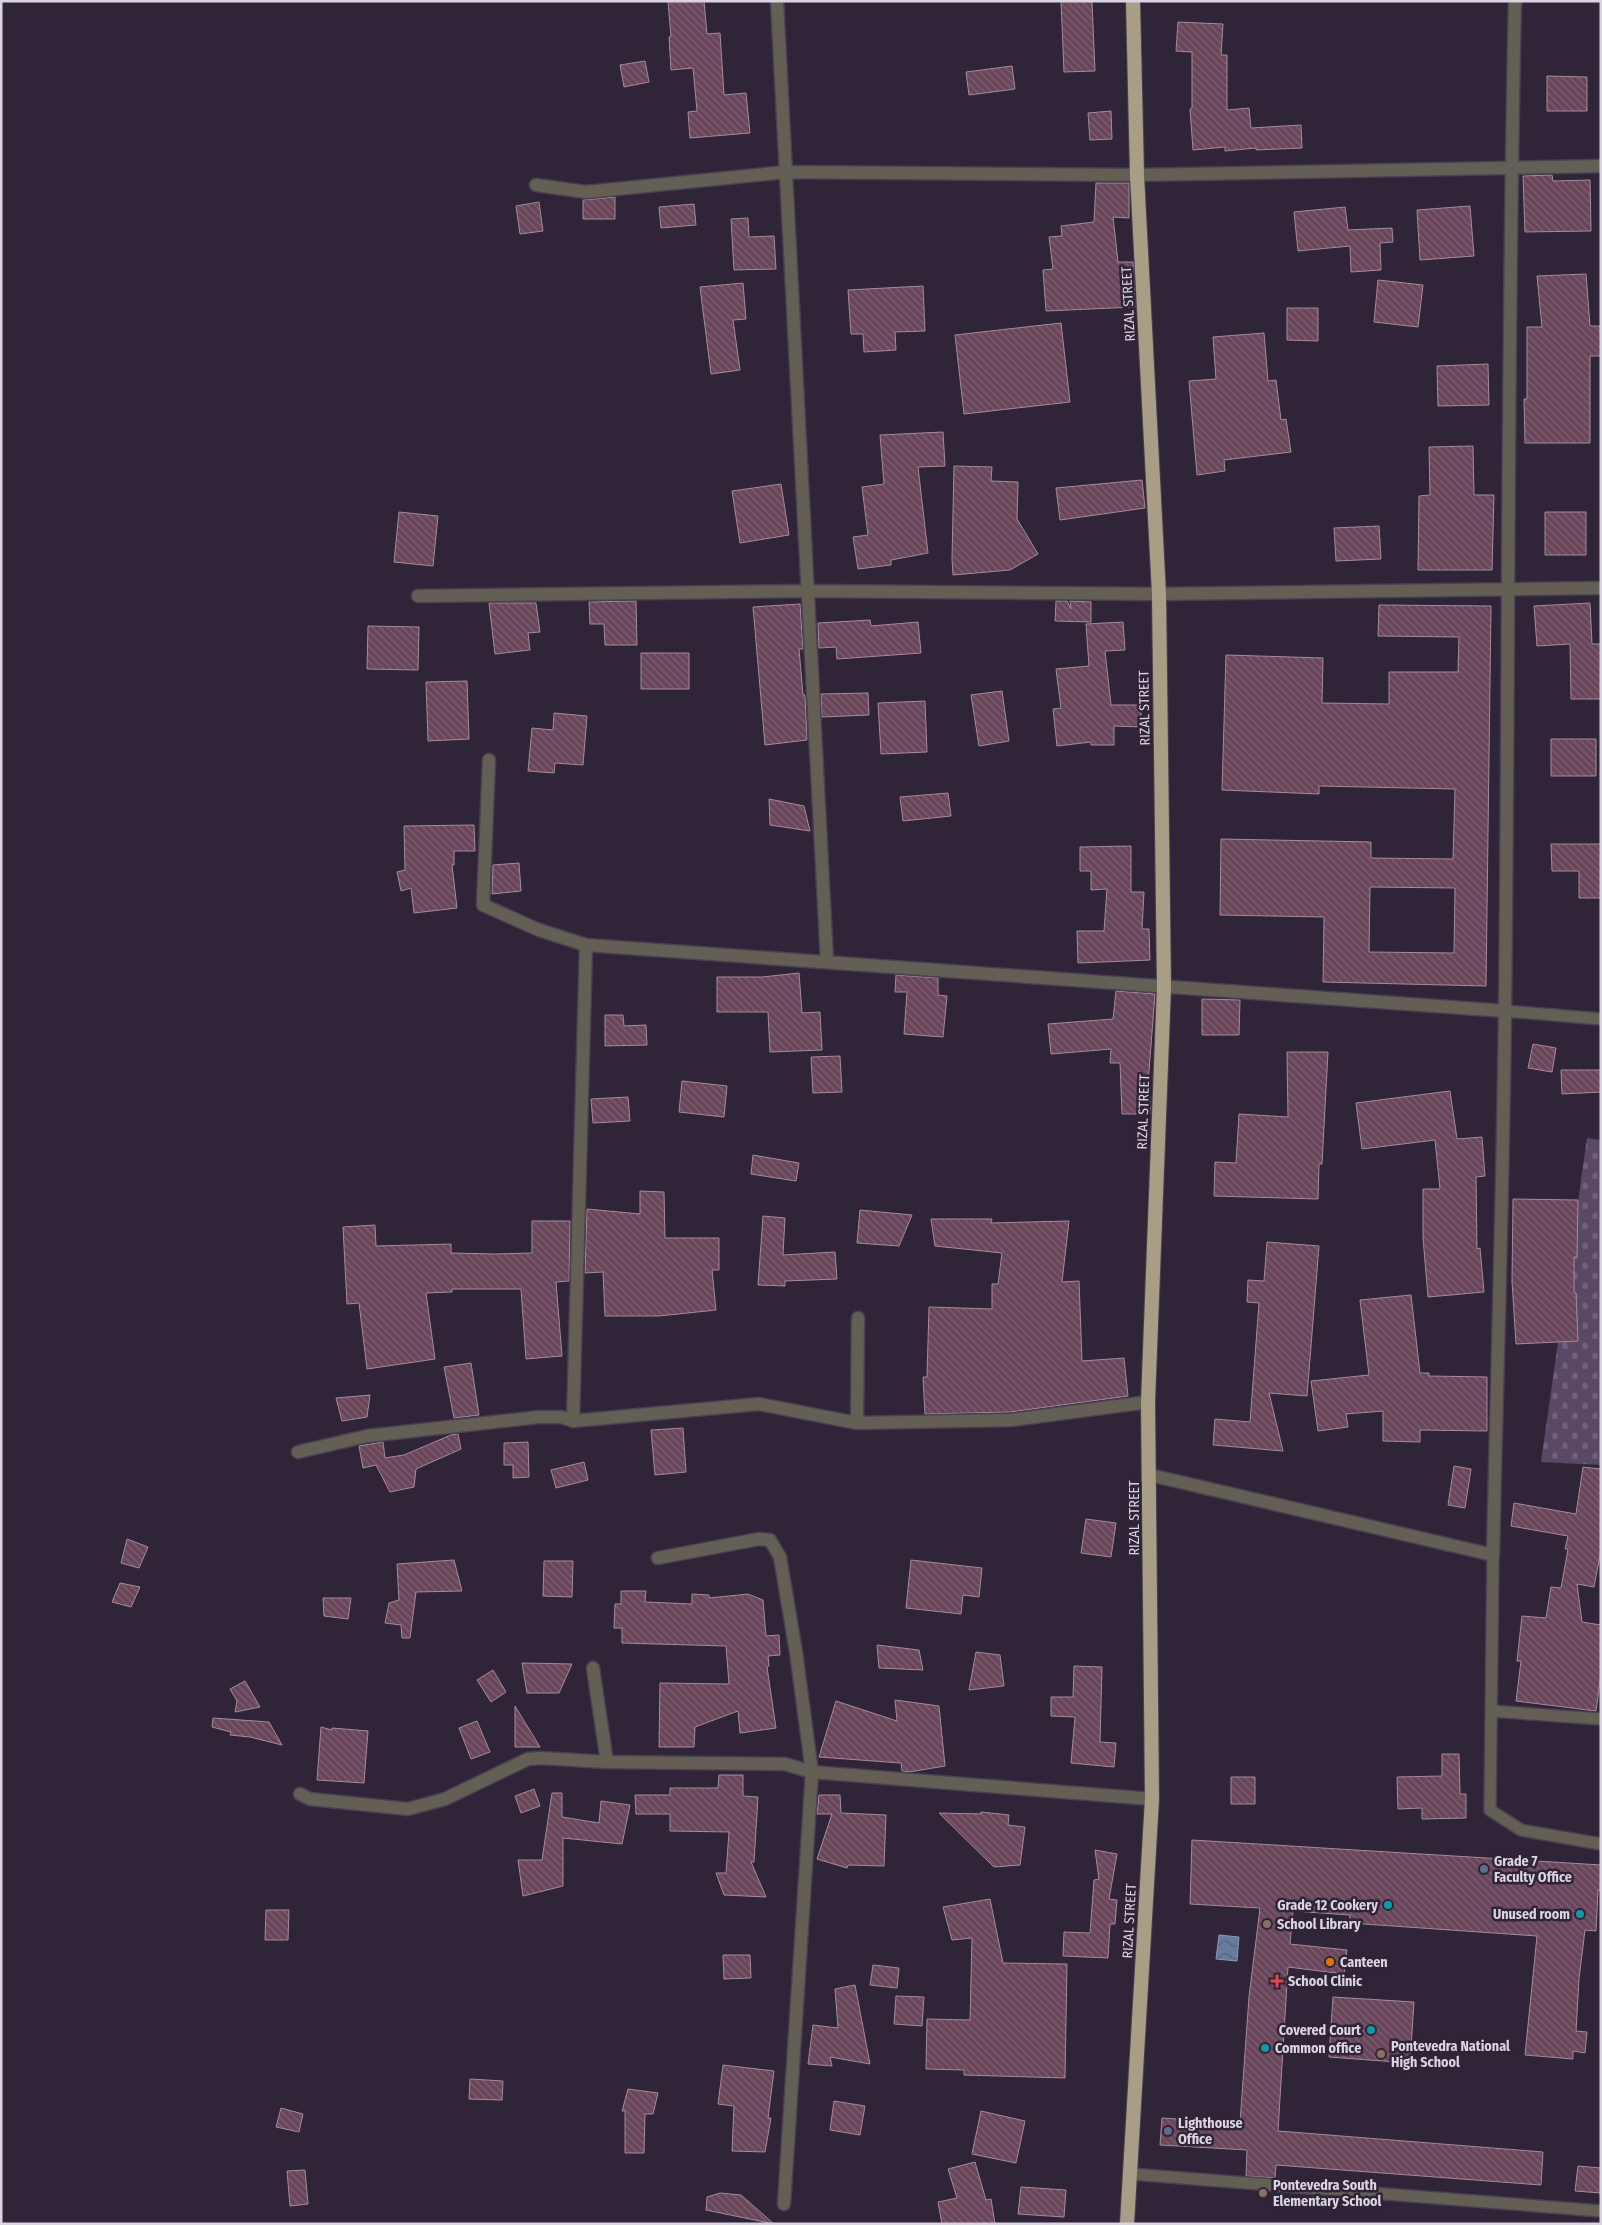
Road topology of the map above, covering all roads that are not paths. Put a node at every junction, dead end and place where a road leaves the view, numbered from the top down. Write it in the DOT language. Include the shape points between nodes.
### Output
graph roads {
  1 [pos="777,1"];
  2 [pos="1132,1"];
  3 [pos="1515,1"];
  4 [pos="1511,166"];
  5 [pos="1601,166"];
  6 [pos="786,172"];
  7 [pos="1137,175"];
  8 [pos="536,185"];
  9 [pos="1507,588"];
  10 [pos="1601,588"];
  11 [pos="808,591"];
  12 [pos="1158,594"];
  13 [pos="418,596"];
  14 [pos="489,760"];
  15 [pos="586,945"];
  16 [pos="827,961"];
  17 [pos="1164,987"];
  18 [pos="1505,1010"];
  19 [pos="1601,1019"];
  20 [pos="858,1318"];
  21 [pos="1148,1402"];
  22 [pos="572,1421"];
  23 [pos="857,1424"];
  24 [pos="298,1452"];
  25 [pos="1150,1475"];
  26 [pos="1493,1555"];
  27 [pos="658,1558"];
  28 [pos="593,1668"];
  29 [pos="1491,1711"];
  30 [pos="1601,1719"];
  31 [pos="607,1762"];
  32 [pos="812,1772"];
  33 [pos="300,1794"];
  34 [pos="1152,1799"];
  35 [pos="1601,1844"];
  36 [pos="1131,2174"];
  37 [pos="784,2204"];
  38 [pos="1601,2211"];
  39 [pos="1127,2224"];
  1 -- 6 [label="street"];
  2 -- 7 [label="highway, RIZAL STREET"];
  3 -- 4 [label="street"];
  4 -- 5 [label="street"];
  4 -- 7 [label="street"];
  4 -- 9 [label="street"];
  6 -- 7 [label="street"];
  6 -- 8 [label="street" via="586,192"];
  6 -- 11 [label="street"];
  7 -- 12 [label="highway, RIZAL STREET"];
  9 -- 10 [label="street"];
  9 -- 12 [label="street"];
  9 -- 18 [label="street"];
  11 -- 12 [label="street"];
  11 -- 13 [label="street"];
  11 -- 16 [label="street"];
  12 -- 17 [label="highway, RIZAL STREET"];
  14 -- 15 [label="street" via="483,905 539,930"];
  15 -- 16 [label="street"];
  15 -- 22 [label="street"];
  16 -- 17 [label="street"];
  17 -- 18 [label="street"];
  17 -- 21 [label="highway, RIZAL STREET"];
  18 -- 19 [label="lane"];
  18 -- 26 [label="street"];
  20 -- 23 [label="street"];
  21 -- 23 [label="street" via="1018,1419"];
  21 -- 25 [label="highway, RIZAL STREET"];
  22 -- 23 [label="street" via="759,1404"];
  22 -- 24 [label="street" via="561,1417 539,1417 367,1436"];
  25 -- 26 [label="street"];
  25 -- 34 [label="highway, RIZAL STREET"];
  26 -- 29 [label="lane"];
  27 -- 32 [label="street" via="759,1538 770,1540 780,1557"];
  28 -- 31 [label="street"];
  29 -- 30 [label="lane"];
  29 -- 35 [label="lane" via="1490,1810 1521,1830"];
  31 -- 32 [label="street" via="785,1764"];
  31 -- 33 [label="street" via="528,1760 445,1799 408,1809 310,1799"];
  32 -- 34 [label="street"];
  32 -- 37 [label="street"];
  34 -- 36 [label="highway, RIZAL STREET"];
  36 -- 38 [label="lane"];
  36 -- 39 [label="highway, RIZAL STREET"];
}
